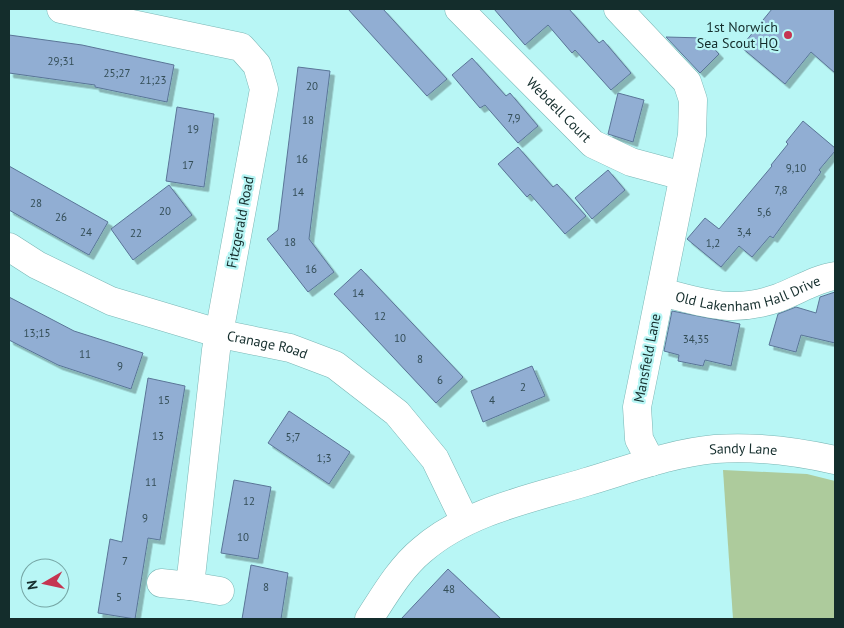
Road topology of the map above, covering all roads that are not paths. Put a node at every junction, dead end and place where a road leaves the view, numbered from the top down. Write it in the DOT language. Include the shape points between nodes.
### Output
graph roads {
  1 [pos="61,9"];
  2 [pos="459,9"];
  3 [pos="618,9"];
  4 [pos="683,176"];
  5 [pos="9,247"];
  6 [pos="835,276"];
  7 [pos="661,292"];
  8 [pos="221,334"];
  9 [pos="835,460"];
  10 [pos="651,462"];
  11 [pos="465,521"];
  12 [pos="161,583"];
  13 [pos="190,586"];
  14 [pos="220,591"];
  15 [pos="369,619"];
  1 -- 8 [label="street, Fitzgerald Road" via="241,47 257,65 264,88"];
  2 -- 4 [label="street, Webdell Court" via="593,144 631,162"];
  3 -- 4 [label="street, Mansfield Lane" via="687,82 693,100 692,135"];
  4 -- 7 [label="street, Mansfield Lane"];
  5 -- 8 [label="street, Cranage Road" via="37,265 111,301"];
  6 -- 7 [label="street, Old Lakenham Hall Drive" via="742,308"];
  7 -- 10 [label="street, Mansfield Lane" via="637,407 639,439"];
  8 -- 11 [label="street, Cranage Road" via="290,348 335,365 397,413 435,459"];
  8 -- 13 [label="street, Fitzgerald Road" via="216,350"];
  9 -- 10 [label="street, Sandy Lane" via="800,452 749,448 713,449"];
  10 -- 11 [label="street"];
  11 -- 15 [label="street" via="421,550"];
  12 -- 13 [label="street"];
  13 -- 14 [label="street"];
}
